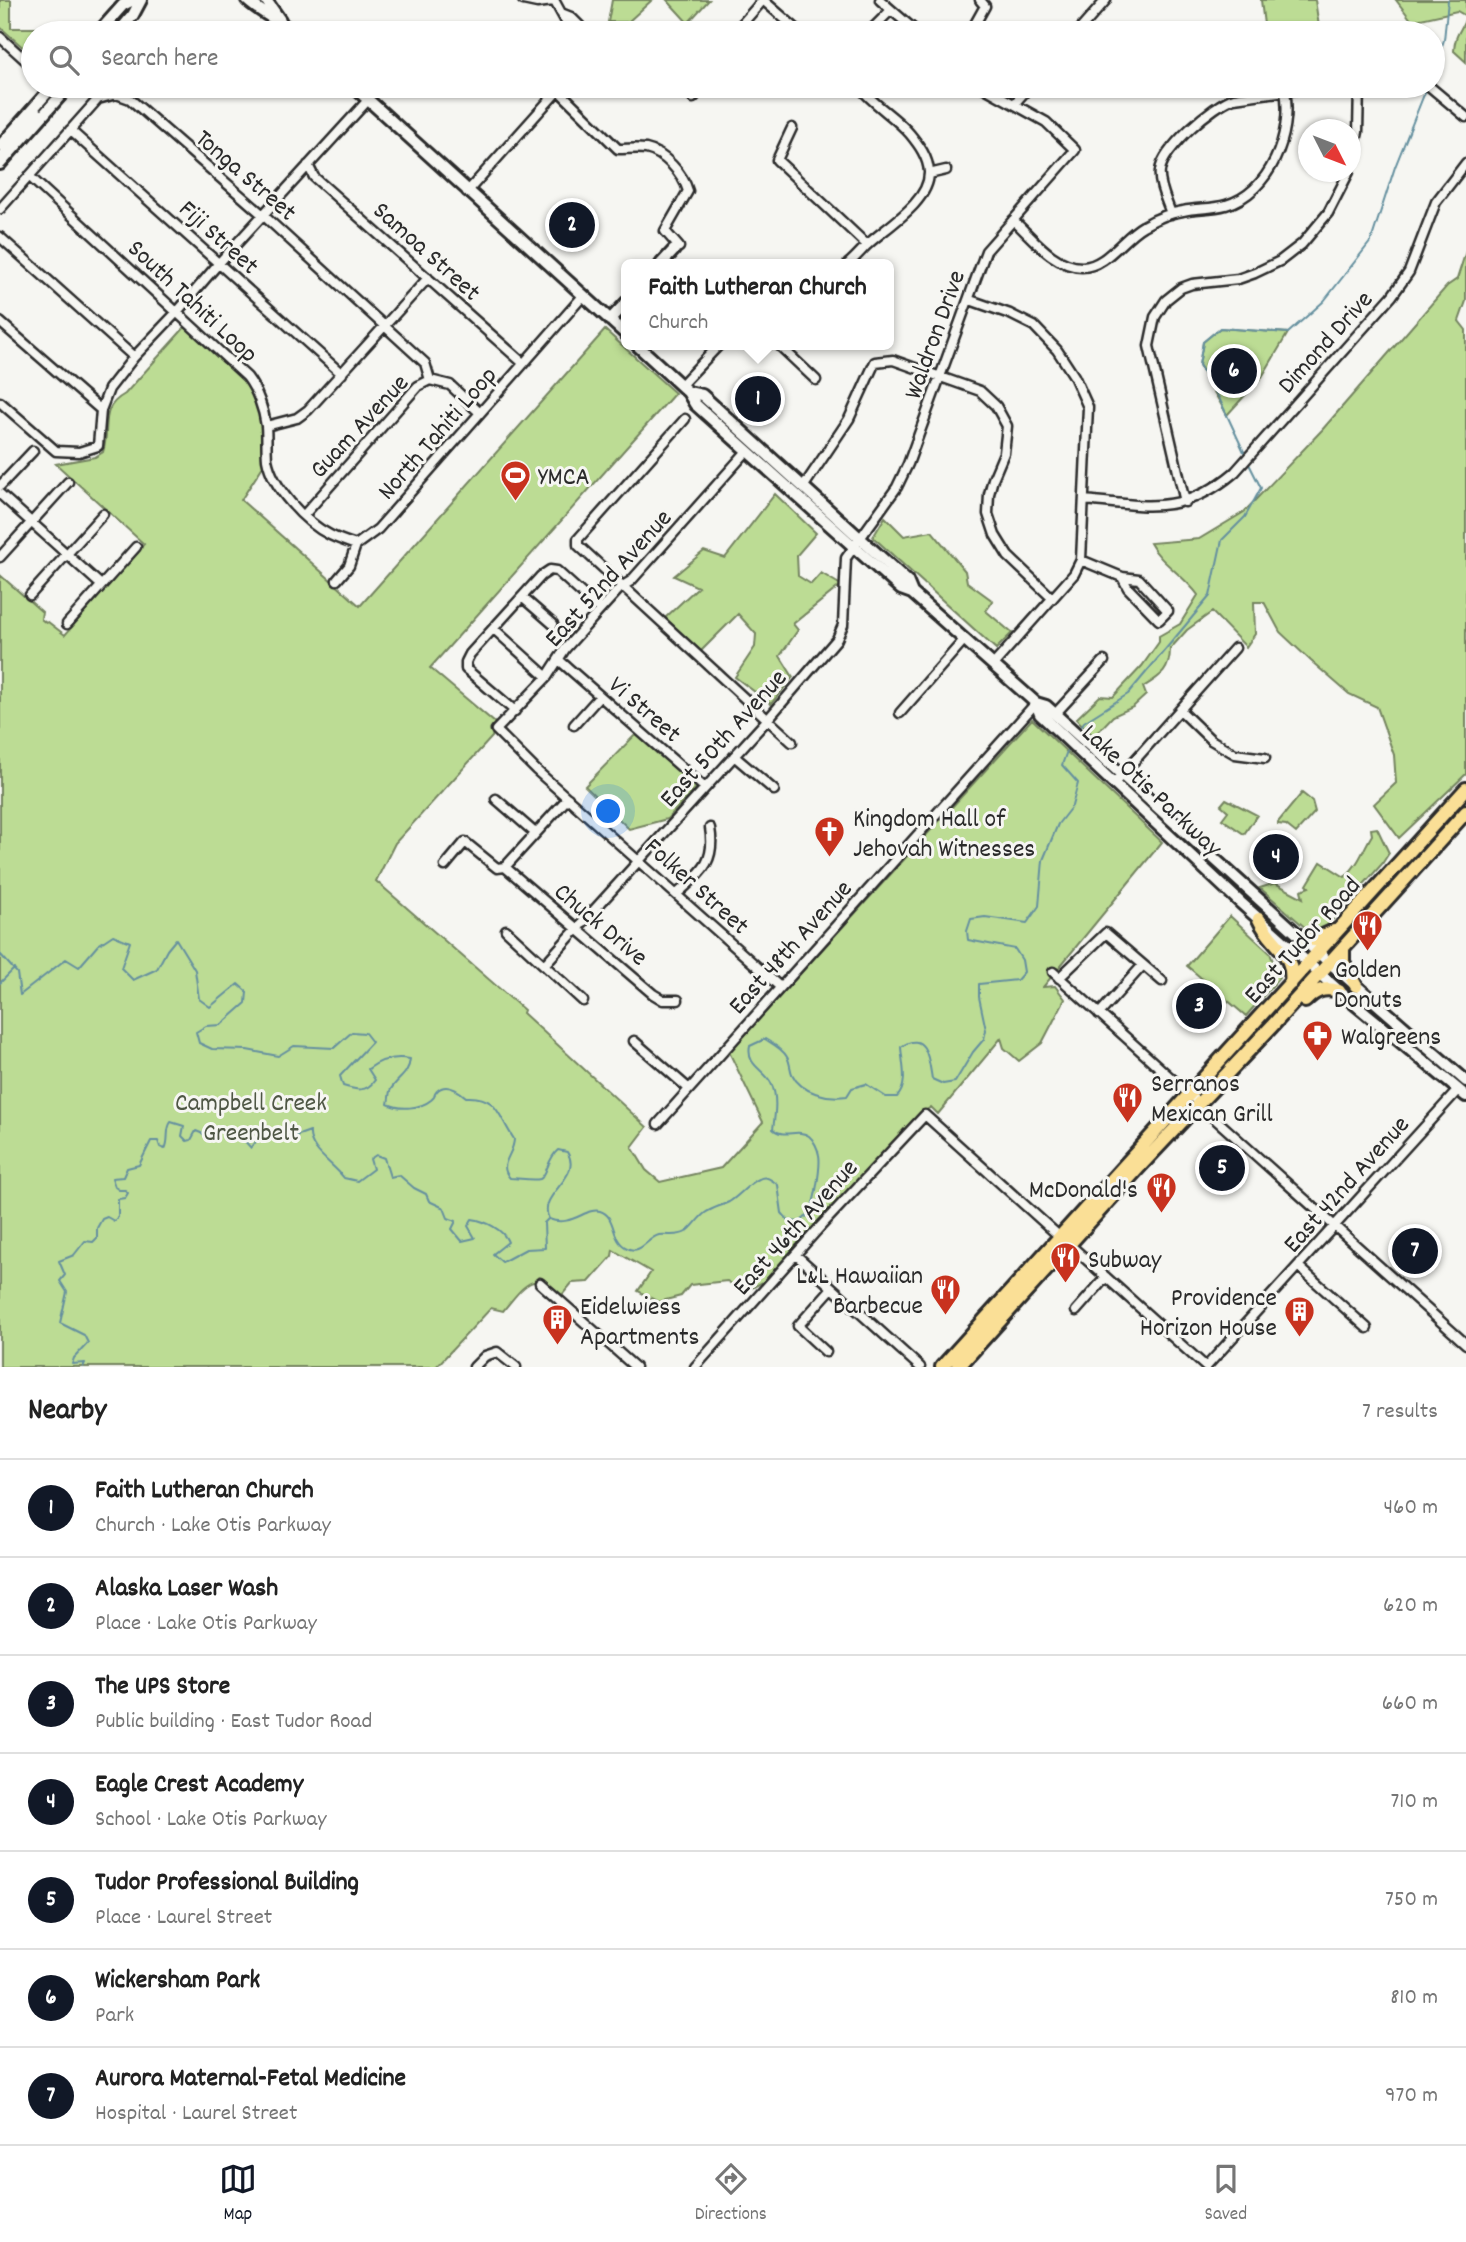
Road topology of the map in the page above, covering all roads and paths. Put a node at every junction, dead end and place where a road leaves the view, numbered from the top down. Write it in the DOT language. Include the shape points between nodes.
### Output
graph roads {
  1 [pos="133,0"];
  2 [pos="141,0"];
  3 [pos="247,0"];
  4 [pos="266,0"];
  5 [pos="523,0"];
  6 [pos="880,0"];
  7 [pos="980,0"];
  8 [pos="1106,0"];
  9 [pos="554,1"];
  10 [pos="891,10"];
  11 [pos="561,13"];
  12 [pos="280,20"];
  13 [pos="109,21"];
  14 [pos="128,21"];
  15 [pos="565,21"];
  16 [pos="575,21"];
  17 [pos="745,21"];
  18 [pos="787,21"];
  19 [pos="880,21"];
  20 [pos="904,21"];
  21 [pos="977,21"];
  22 [pos="1088,21"];
  23 [pos="0,37"];
  24 [pos="21,56"];
  25 [pos="42,98"];
  26 [pos="51,98"];
  27 [pos="58,98"];
  28 [pos="102,98"];
  29 [pos="127,98"];
  30 [pos="551,98"];
  31 [pos="570,98"];
  32 [pos="869,98"];
  33 [pos="1003,98"];
  34 [pos="1019,98"];
  35 [pos="1243,98"];
  36 [pos="1286,98"];
  37 [pos="1359,98"];
  38 [pos="1444,98"];
  39 [pos="369,99"];
  40 [pos="1014,104"];
  41 [pos="1466,117"];
  42 [pos="1358,119"];
  43 [pos="792,128"];
  44 [pos="70,130"];
  45 [pos="0,146"];
  46 [pos="1466,163"];
  47 [pos="0,164"];
  48 [pos="308,165"];
  49 [pos="946,170"];
  50 [pos="929,174"];
  51 [pos="29,176"];
  52 [pos="1344,182"];
  53 [pos="467,192"];
  54 [pos="0,209"];
  55 [pos="1171,214"];
  56 [pos="263,215"];
  57 [pos="1013,220"];
  58 [pos="0,237"];
  59 [pos="867,245"];
  60 [pos="676,248"];
  61 [pos="666,259"];
  62 [pos="853,259"];
  63 [pos="219,263"];
  64 [pos="1264,269"];
  65 [pos="428,278"];
  66 [pos="1269,279"];
  67 [pos="583,296"];
  68 [pos="970,300"];
  69 [pos="621,308"];
  70 [pos="177,312"];
  71 [pos="610,320"];
  72 [pos="0,322"];
  73 [pos="384,327"];
  74 [pos="621,330"];
  75 [pos="642,350"];
  76 [pos="715,350"];
  77 [pos="784,350"];
  78 [pos="134,357"];
  79 [pos="523,363"];
  80 [pos="342,374"];
  81 [pos="940,377"];
  82 [pos="430,380"];
  83 [pos="816,380"];
  84 [pos="685,389"];
  85 [pos="0,402"];
  86 [pos="101,410"];
  87 [pos="480,413"];
  88 [pos="685,419"];
  89 [pos="266,426"];
  90 [pos="33,450"];
  91 [pos="747,451"];
  92 [pos="68,482"];
  93 [pos="0,486"];
  94 [pos="804,486"];
  95 [pos="0,494"];
  96 [pos="1084,500"];
  97 [pos="1185,502"];
  98 [pos="103,514"];
  99 [pos="304,515"];
  100 [pos="32,523"];
  101 [pos="857,542"];
  102 [pos="356,545"];
  103 [pos="136,547"];
  104 [pos="67,554"];
  105 [pos="0,557"];
  106 [pos="1081,560"];
  107 [pos="1122,577"];
  108 [pos="337,580"];
  109 [pos="101,585"];
  110 [pos="621,587"];
  111 [pos="30,595"];
  112 [pos="522,597"];
  113 [pos="1052,598"];
  114 [pos="600,610"];
  115 [pos="67,624"];
  116 [pos="553,624"];
  117 [pos="494,629"];
  118 [pos="964,640"];
  119 [pos="1235,648"];
  120 [pos="559,660"];
  121 [pos="1104,661"];
  122 [pos="993,665"];
  123 [pos="547,677"];
  124 [pos="600,696"];
  125 [pos="1036,703"];
  126 [pos="1180,710"];
  127 [pos="515,711"];
  128 [pos="900,713"];
  129 [pos="1055,714"];
  130 [pos="768,719"];
  131 [pos="574,725"];
  132 [pos="496,730"];
  133 [pos="1065,730"];
  134 [pos="792,742"];
  135 [pos="734,756"];
  136 [pos="1265,758"];
  137 [pos="1118,779"];
  138 [pos="705,788"];
  139 [pos="1466,789"];
  140 [pos="774,790"];
  141 [pos="568,798"];
  142 [pos="496,799"];
  143 [pos="1466,812"];
  144 [pos="710,828"];
  145 [pos="535,833"];
  146 [pos="639,859"];
  147 [pos="444,866"];
  148 [pos="505,867"];
  149 [pos="677,894"];
  150 [pos="1259,919"];
  151 [pos="1344,925"];
  152 [pos="506,930"];
  153 [pos="576,930"];
  154 [pos="1302,938"];
  155 [pos="1343,948"];
  156 [pos="1318,953"];
  157 [pos="1330,963"];
  158 [pos="1308,964"];
  159 [pos="544,965"];
  160 [pos="1143,965"];
  161 [pos="1320,974"];
  162 [pos="1162,981"];
  163 [pos="1291,983"];
  164 [pos="1356,986"];
  165 [pos="780,987"];
  166 [pos="1339,991"];
  167 [pos="678,1000"];
  168 [pos="583,1001"];
  169 [pos="1099,1014"];
  170 [pos="1271,1027"];
  171 [pos="634,1041"];
  172 [pos="1174,1083"];
  173 [pos="1464,1084"];
  174 [pos="688,1088"];
  175 [pos="1190,1094"];
  176 [pos="1199,1104"];
  177 [pos="1179,1106"];
  178 [pos="1213,1117"];
  179 [pos="658,1124"];
  180 [pos="1333,1226"];
  181 [pos="1064,1241"];
  182 [pos="796,1255"];
  183 [pos="1298,1266"];
  184 [pos="1106,1278"];
  185 [pos="540,1283"];
  186 [pos="832,1288"];
  187 [pos="1076,1311"];
  188 [pos="1367,1328"];
  189 [pos="1466,1344"];
  190 [pos="826,1352"];
  191 [pos="474,1367"];
  192 [pos="516,1367"];
  193 [pos="635,1367"];
  194 [pos="695,1367"];
  195 [pos="920,1367"];
  196 [pos="942,1367"];
  197 [pos="958,1367"];
  198 [pos="1206,1367"];
  1 -- 13 [label="main road"];
  2 -- 14 [label="main road"];
  3 -- 12 [label="main road" via="262,14"];
  4 -- 12 [label="main road"];
  5 -- 9 [label="street"];
  6 -- 10 [label="street"];
  7 -- 21 [label="street" via="985,6"];
  8 -- 22 [label="street"];
  9 -- 11 [label="street"];
  10 -- 19 [label="street"];
  10 -- 20 [label="street"];
  11 -- 15 [label="street"];
  11 -- 16 [label="street"];
  17 -- 18 [label="street" via="763,0"];
  23 -- 24 [label="street"];
  25 -- 45 [label="main road"];
  26 -- 47 [label="street" via="5,150"];
  27 -- 47 [label="main road"];
  28 -- 44 [label="street, Tonga Street"];
  29 -- 56 [label="street, Tonga Street"];
  30 -- 53 [label="street"];
  31 -- 60 [label="street" via="618,149 658,154 684,177 688,191 665,231"];
  32 -- 50 [label="street" via="909,132 924,152"];
  33 -- 40 [label="street"];
  34 -- 40 [label="street"];
  35 -- 55 [label="street" via="1225,101 1199,120 1160,167"];
  36 -- 55 [label="street" via="1282,141 1252,190 1221,207"];
  37 -- 42 [label="street"];
  38 -- 41 [label="street"];
  39 -- 48 [label="street"];
  39 -- 53 [label="main road"];
  40 -- 57 [label="street, Waldron Drive" via="1046,122 1075,150"];
  43 -- 59 [label="street" via="777,160"];
  44 -- 51 [label="street, Tonga Street"];
  44 -- 63 [label="street, Fiji Street"];
  46 -- 97 [label="street, Dimond Drive" via="1436,202 1409,272 1392,296 1235,472"];
  48 -- 56 [label="street"];
  48 -- 65 [label="street, Samoa Street" via="314,177"];
  49 -- 50 [label="street"];
  50 -- 59 [label="street" via="923,193 910,209"];
  51 -- 54 [label="street, Tonga Street"];
  51 -- 70 [label="street, South Tahiti Loop"];
  52 -- 64 [label="street" via="1312,233"];
  53 -- 67 [label="main road"];
  55 -- 57 [label="street" via="1136,230 1089,270 1059,260"];
  56 -- 63 [label="street"];
  56 -- 73 [label="street, Tonga Street"];
  57 -- 68 [label="street, Waldron Drive" via="986,251"];
  58 -- 78 [label="street"];
  59 -- 62 [label="street"];
  60 -- 61 [label="main road"];
  63 -- 70 [label="street"];
  63 -- 80 [label="street, Fiji Street"];
  64 -- 66 [label="street"];
  64 -- 97 [label="street" via="1238,279 1181,288 1166,300 1152,326 1149,346"];
  65 -- 73 [label="street"];
  65 -- 79 [label="street, Samoa Street"];
  67 -- 71 [label="main road"];
  67 -- 79 [label="street, North Tahiti Loop"];
  68 -- 81 [label="street, Waldron Drive"];
  68 -- 96 [label="street" via="1034,326 1074,376 1088,407"];
  69 -- 71 [label="main road"];
  70 -- 78 [label="street"];
  70 -- 89 [label="street, South Tahiti Loop" via="247,376 255,387"];
  71 -- 74 [label="main road"];
  72 -- 86 [label="street"];
  73 -- 80 [label="street"];
  73 -- 82 [label="street, Tonga Street" via="425,363"];
  75 -- 84 [label="main road, Lake Otis Parkway"];
  76 -- 84 [label="street"];
  77 -- 83 [label="street"];
  78 -- 86 [label="street" via="109,388"];
  79 -- 87 [label="street, North Tahiti Loop"];
  80 -- 89 [label="street" via="297,418"];
  81 -- 94 [label="street" via="893,360 875,362 849,419"];
  81 -- 101 [label="street, Waldron Drive" via="897,487"];
  81 -- 113 [label="street" via="980,391 996,405 1007,426 988,514 1008,556"];
  82 -- 87 [label="street, Guam Avenue" via="450,385"];
  82 -- 99 [label="street, Guam Avenue" via="418,386"];
  84 -- 91 [label="main road, Lake Otis Parkway" via="695,404"];
  84 -- 94 [label="main road, Lake Otis Parkway" via="702,395"];
  85 -- 86 [label="street" via="56,451 79,452 98,446"];
  87 -- 102 [label="street, North Tahiti Loop" via="378,529"];
  88 -- 110 [label="street" via="578,539 578,545"];
  89 -- 99 [label="street, South Tahiti Loop" via="272,478"];
  90 -- 93 [label="street"];
  91 -- 101 [label="main road, Lake Otis Parkway"];
  91 -- 110 [label="street, East 52nd Avenue" via="631,582"];
  92 -- 100 [label="street"];
  94 -- 101 [label="main road, Lake Otis Parkway"];
  95 -- 100 [label="street"];
  96 -- 97 [label="street, Dimond Drive" via="1145,506"];
  96 -- 106 [label="street"];
  98 -- 104 [label="street"];
  99 -- 102 [label="street" via="328,534"];
  100 -- 104 [label="street"];
  100 -- 105 [label="street"];
  101 -- 118 [label="main road, Lake Otis Parkway" via="901,589 912,593"];
  101 -- 130 [label="street, East 50th Avenue" via="846,558 843,625 836,639"];
  102 -- 108 [label="street" via="349,566"];
  103 -- 109 [label="street"];
  104 -- 109 [label="street"];
  104 -- 111 [label="street"];
  106 -- 107 [label="street"];
  106 -- 113 [label="street"];
  107 -- 107 [label="street" via="1159,620 1168,611 1139,579"];
  109 -- 115 [label="street"];
  110 -- 114 [label="street, East 52nd Avenue"];
  110 -- 130 [label="street"];
  112 -- 114 [label="street" via="541,576 557,571"];
  112 -- 116 [label="street"];
  112 -- 117 [label="street"];
  113 -- 122 [label="street"];
  114 -- 120 [label="street, East 52nd Avenue"];
  117 -- 123 [label="street"];
  117 -- 127 [label="street" via="470,654 466,669"];
  118 -- 122 [label="main road, Lake Otis Parkway"];
  118 -- 128 [label="street"];
  119 -- 126 [label="street"];
  120 -- 123 [label="street, East 52nd Avenue"];
  120 -- 124 [label="street, Vi Street"];
  121 -- 129 [label="street"];
  122 -- 125 [label="main road, Lake Otis Parkway"];
  123 -- 127 [label="street, East 52nd Avenue"];
  124 -- 131 [label="street"];
  124 -- 138 [label="street, Vi Street"];
  125 -- 129 [label="main road, Lake Otis Parkway"];
  125 -- 133 [label="main road, Lake Otis Parkway" via="1040,714"];
  125 -- 165 [label="street, East 48th Avenue"];
  126 -- 136 [label="street" via="1211,740 1235,754"];
  126 -- 137 [label="street"];
  127 -- 132 [label="street, East 52nd Avenue"];
  129 -- 133 [label="main road, Lake Otis Parkway"];
  130 -- 134 [label="street"];
  130 -- 135 [label="street, East 50th Avenue"];
  132 -- 141 [label="street, Folker Street"];
  133 -- 137 [label="main road, Lake Otis Parkway"];
  135 -- 138 [label="street, East 50th Avenue"];
  135 -- 140 [label="street"];
  137 -- 150 [label="main road, Lake Otis Parkway"];
  137 -- 154 [label="main road, Lake Otis Parkway"];
  138 -- 146 [label="street, East 50th Avenue"];
  139 -- 151 [label="main road, East Tudor Road"];
  141 -- 145 [label="street"];
  141 -- 146 [label="street, Folker Street"];
  142 -- 145 [label="street"];
  143 -- 155 [label="main road, East Tudor Road"];
  144 -- 149 [label="street" via="710,860"];
  145 -- 148 [label="street"];
  146 -- 149 [label="street, Folker Street"];
  146 -- 153 [label="street, East 50th Avenue"];
  147 -- 148 [label="street, Chuck Drive" via="465,842 497,868"];
  148 -- 153 [label="street, Chuck Drive"];
  149 -- 165 [label="street, Folker Street"];
  150 -- 158 [label="main road, Lake Otis Parkway"];
  150 -- 163 [label="main road" via="1290,961"];
  151 -- 154 [label="main road" via="1318,939"];
  151 -- 156 [label="main road, East Tudor Road"];
  152 -- 159 [label="street"];
  153 -- 159 [label="street, East 50th Avenue"];
  153 -- 167 [label="street, Chuck Drive" via="653,994 663,1000"];
  154 -- 156 [label="main road, Lake Otis Parkway"];
  155 -- 157 [label="main road, East Tudor Road"];
  155 -- 164 [label="main road" via="1345,966"];
  156 -- 157 [label="main road, Lake Otis Parkway"];
  156 -- 158 [label="main road, East Tudor Road"];
  157 -- 161 [label="main road, East Tudor Road"];
  157 -- 164 [label="main road, Lake Otis Parkway"];
  158 -- 161 [label="main road, Lake Otis Parkway"];
  158 -- 163 [label="main road, East Tudor Road"];
  159 -- 168 [label="street"];
  160 -- 162 [label="street"];
  160 -- 169 [label="street"];
  160 -- 169 [label="street" via="1106,933 1056,975"];
  161 -- 166 [label="main road, Lake Otis Parkway"];
  161 -- 170 [label="main road, East Tudor Road"];
  163 -- 175 [label="main road, East Tudor Road"];
  164 -- 173 [label="main road, Lake Otis Parkway"];
  165 -- 174 [label="street, East 48th Avenue"];
  166 -- 170 [label="main road" via="1316,990"];
  166 -- 173 [label="main road, Lake Otis Parkway" via="1424,1061"];
  169 -- 172 [label="street"];
  170 -- 176 [label="main road, East Tudor Road"];
  171 -- 174 [label="street"];
  172 -- 175 [label="street"];
  172 -- 177 [label="street"];
  173 -- 180 [label="street, East 42nd Avenue"];
  174 -- 179 [label="street, East 48th Avenue"];
  175 -- 176 [label="street"];
  175 -- 177 [label="main road, East Tudor Road"];
  176 -- 178 [label="street" via="1202,1113"];
  176 -- 178 [label="street" via="1208,1106"];
  176 -- 181 [label="main road, East Tudor Road"];
  177 -- 181 [label="main road, East Tudor Road" via="1080,1215"];
  178 -- 180 [label="street"];
  180 -- 183 [label="street, East 42nd Avenue"];
  180 -- 189 [label="street"];
  181 -- 182 [label="street, East 46th Avenue" via="925,1115"];
  181 -- 184 [label="street"];
  181 -- 196 [label="main road, East Tudor Road"];
  181 -- 197 [label="main road, East Tudor Road" via="1046,1269"];
  182 -- 186 [label="street"];
  182 -- 194 [label="street, East 46th Avenue"];
  183 -- 188 [label="street"];
  183 -- 198 [label="street, East 42nd Avenue"];
  184 -- 187 [label="street"];
  184 -- 198 [label="street"];
  185 -- 193 [label="street"];
  186 -- 190 [label="street" via="798,1326"];
  186 -- 195 [label="street"];
  191 -- 192 [label="street" via="491,1352 503,1354"];
}
